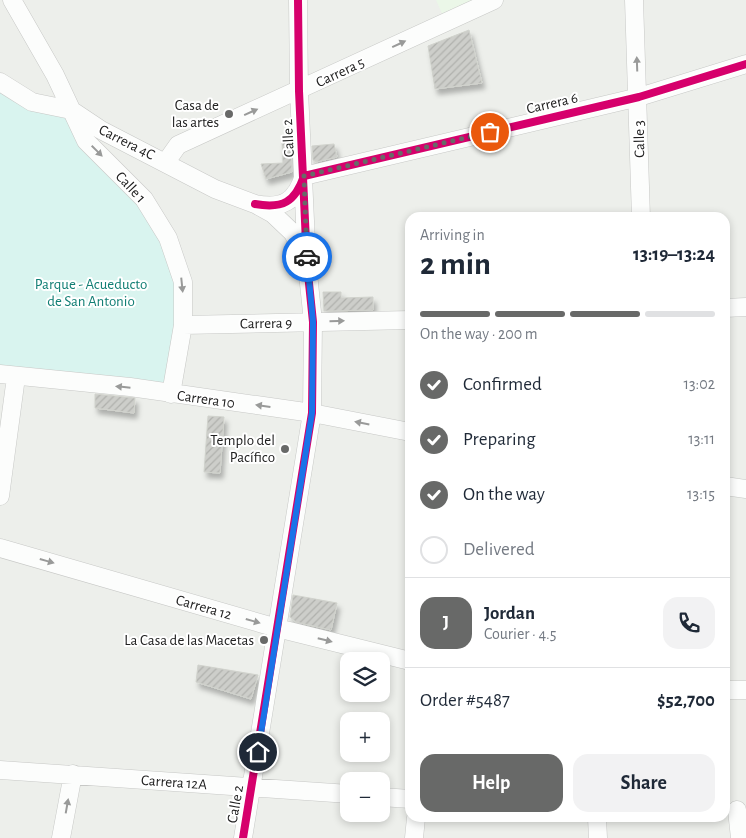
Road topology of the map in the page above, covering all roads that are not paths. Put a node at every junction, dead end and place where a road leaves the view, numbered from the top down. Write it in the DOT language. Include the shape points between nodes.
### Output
graph roads {
  1 [pos="12,0"];
  2 [pos="298,0"];
  3 [pos="494,0"];
  4 [pos="634,0"];
  5 [pos="746,64"];
  6 [pos="0,82"];
  7 [pos="299,91"];
  8 [pos="638,97"];
  9 [pos="71,110"];
  10 [pos="166,162"];
  11 [pos="304,176"];
  12 [pos="255,204"];
  13 [pos="641,212"];
  14 [pos="307,264"];
  15 [pos="746,307"];
  16 [pos="730,308"];
  17 [pos="405,320"];
  18 [pos="313,322"];
  19 [pos="183,325"];
  20 [pos="8,375"];
  21 [pos="171,394"];
  22 [pos="312,413"];
  23 [pos="405,431"];
  24 [pos="730,486"];
  25 [pos="746,488"];
  26 [pos="0,496"];
  27 [pos="0,548"];
  28 [pos="277,628"];
  29 [pos="405,660"];
  30 [pos="730,690"];
  31 [pos="746,690"];
  32 [pos="0,770"];
  33 [pos="73,774"];
  34 [pos="252,787"];
  35 [pos="340,793"];
  36 [pos="390,798"];
  37 [pos="405,799"];
  38 [pos="736,810"];
  39 [pos="416,822"];
  40 [pos="597,822"];
  41 [pos="61,838"];
  42 [pos="243,838"];
  43 [pos="414,838"];
  44 [pos="598,838"];
  45 [pos="740,838"];
  1 -- 9 [label="street, Calle 1"];
  2 -- 7 [label="street, Calle 2"];
  7 -- 3 [label="street, Carrera 5, one-way"];
  8 -- 4 [label="street, Calle 3, one-way"];
  5 -- 8 [label="street, Carrera 6"];
  6 -- 9 [label="street, Carrera 4C" via="32,102"];
  10 -- 7 [label="street, Carrera 5, one-way" via="178,145"];
  7 -- 11 [label="street, Calle 2"];
  8 -- 11 [label="street, Carrera 6"];
  8 -- 13 [label="street, Calle 3"];
  9 -- 10 [label="street, Carrera 4C" via="101,130"];
  9 -- 19 [label="street, Calle 1, one-way" via="86,141 144,199 168,238 183,282"];
  10 -- 12 [label="street, Carrera 4C" via="215,189"];
  11 -- 12 [label="street, Carrera 4C" via="299,191 287,202 272,207"];
  11 -- 14 [label="street, Calle 2"];
  12 -- 14 [label="street, Carrera 4C" via="289,228"];
  14 -- 18 [label="street, Calle 2"];
  15 -- 16 [label="street"];
  18 -- 17 [label="street, Carrera 9, one-way"];
  18 -- 19 [label="street, Carrera 9"];
  18 -- 22 [label="street, Calle 2"];
  19 -- 21 [label="street, Calle 1"];
  21 -- 20 [label="street, Carrera 10, one-way"];
  20 -- 26 [label="street"];
  22 -- 21 [label="street, Carrera 10, one-way"];
  23 -- 22 [label="street, Carrera 10, one-way"];
  22 -- 28 [label="street, Calle 2"];
  24 -- 25 [label="street"];
  27 -- 28 [label="street, Carrera 12, one-way"];
  28 -- 29 [label="street, Carrera 12, one-way"];
  28 -- 34 [label="street, Calle 2"];
  30 -- 31 [label="street"];
  32 -- 33 [label="street, Carrera 12A"];
  33 -- 34 [label="street, Carrera 12A"];
  41 -- 33 [label="street, one-way"];
  34 -- 35 [label="street, Carrera 12A"];
  34 -- 42 [label="street, Calle 2"];
  36 -- 37 [label="street"];
  38 -- 45 [label="street"];
  39 -- 43 [label="street"];
  40 -- 44 [label="street"];
}
